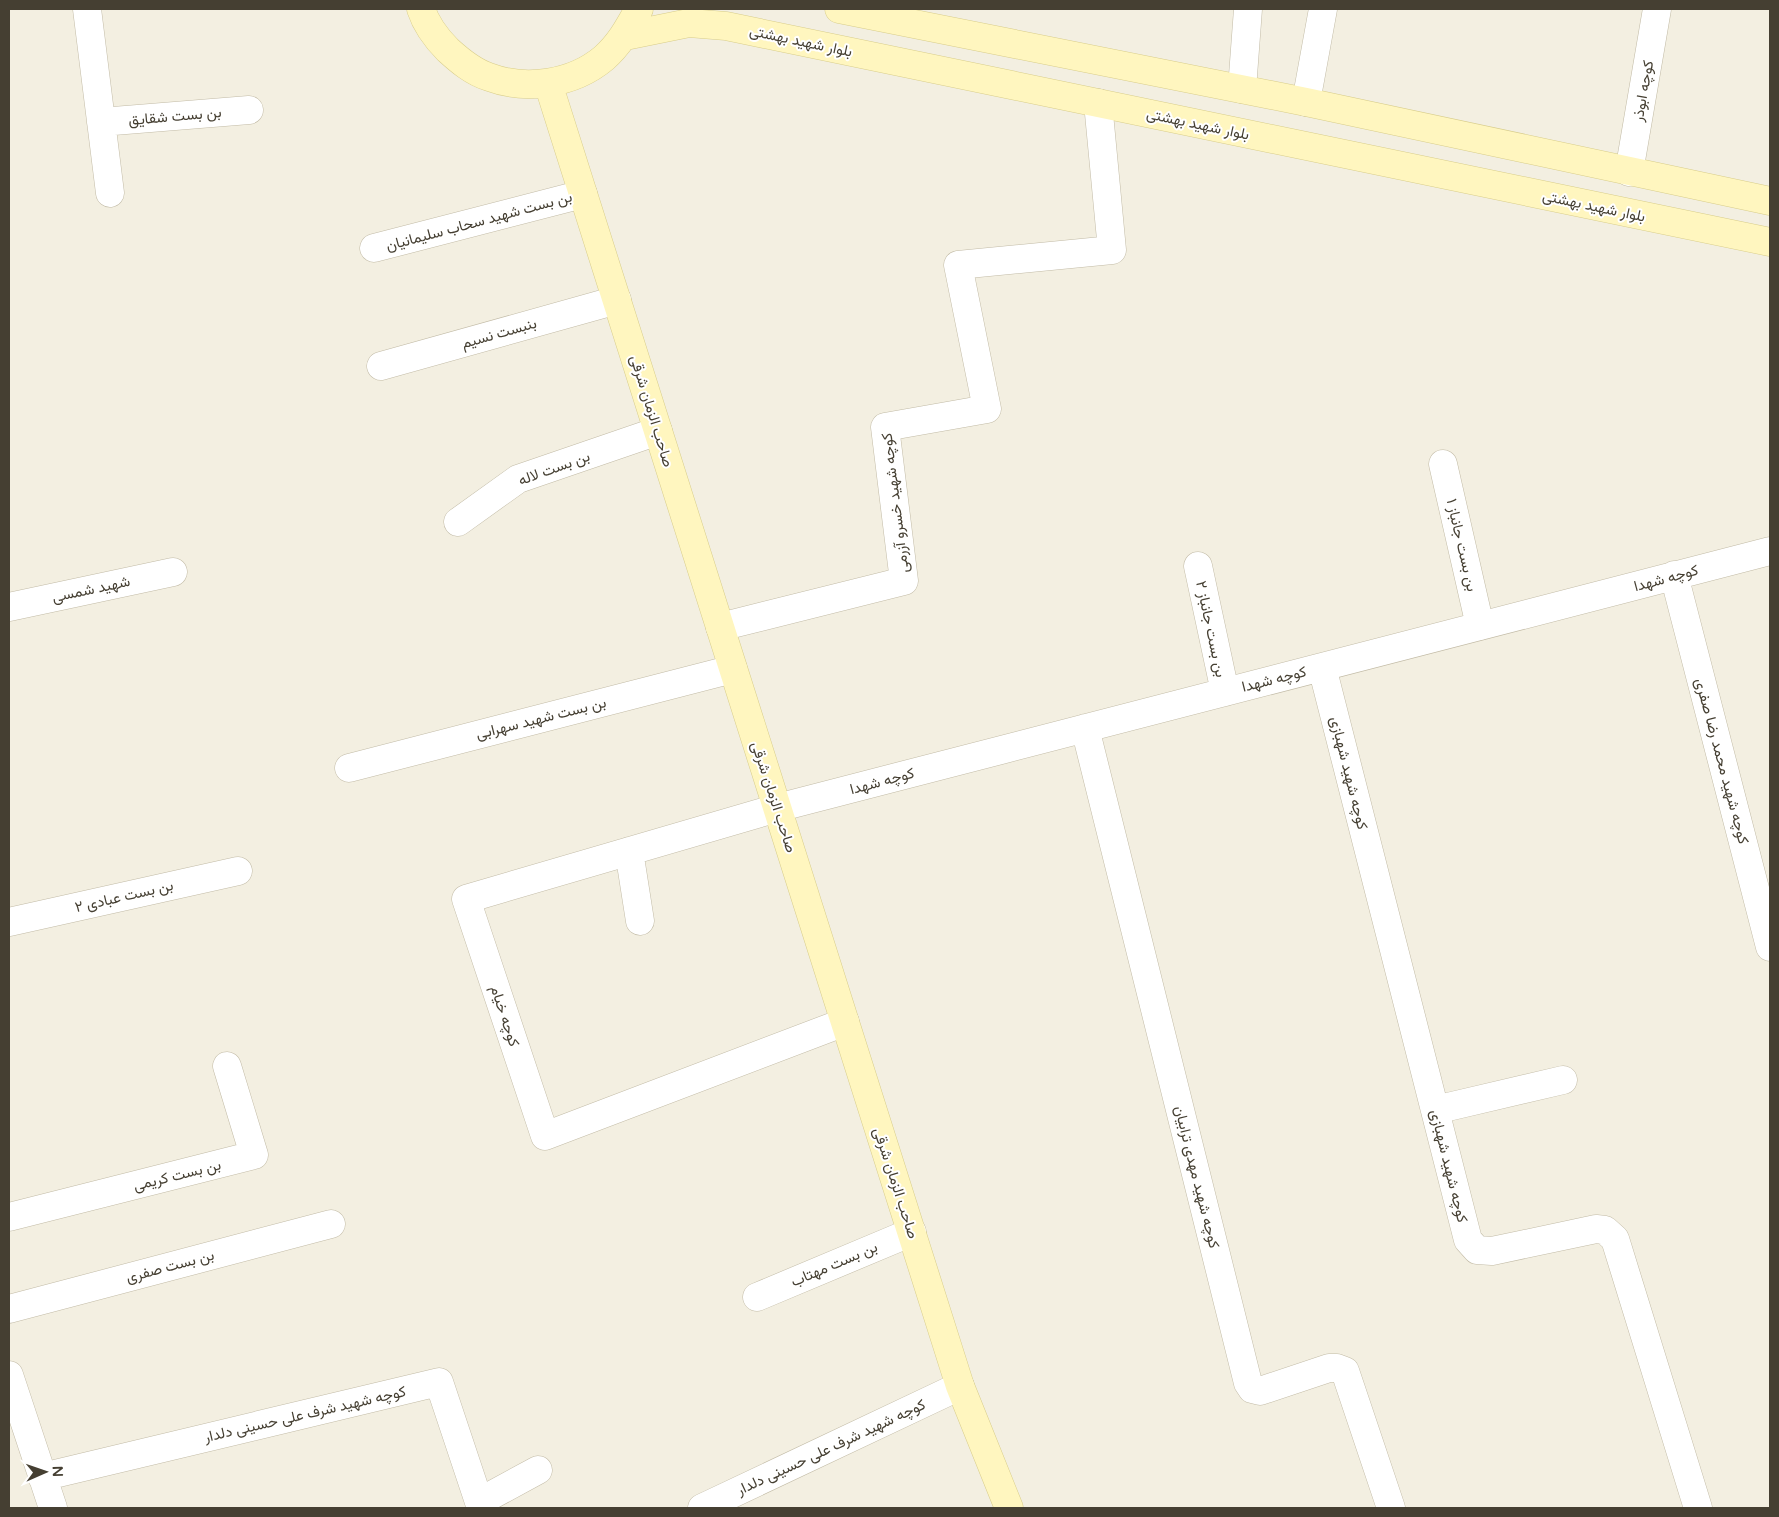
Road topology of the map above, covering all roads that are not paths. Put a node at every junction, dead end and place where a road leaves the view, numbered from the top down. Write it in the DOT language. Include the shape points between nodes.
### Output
graph roads {
  1 [pos="87,9"];
  2 [pos="421,9"];
  3 [pos="639,9"];
  4 [pos="839,9"];
  5 [pos="1248,9"];
  6 [pos="1323,9"];
  7 [pos="1656,9"];
  8 [pos="908,16"];
  9 [pos="625,36"];
  10 [pos="548,83"];
  11 [pos="1242,89"];
  12 [pos="1306,102"];
  13 [pos="1098,103"];
  14 [pos="249,110"];
  15 [pos="101,122"];
  16 [pos="1629,172"];
  17 [pos="110,193"];
  18 [pos="583,194"];
  19 [pos="1770,202"];
  20 [pos="1770,242"];
  21 [pos="374,248"];
  22 [pos="617,300"];
  23 [pos="381,366"];
  24 [pos="658,431"];
  25 [pos="1443,464"];
  26 [pos="458,522"];
  27 [pos="1770,551"];
  28 [pos="1198,566"];
  29 [pos="172,572"];
  30 [pos="1674,575"];
  31 [pos="9,607"];
  32 [pos="1480,626"];
  33 [pos="720,627"];
  34 [pos="1322,667"];
  35 [pos="733,669"];
  36 [pos="1224,692"];
  37 [pos="1085,728"];
  38 [pos="349,768"];
  39 [pos="777,808"];
  40 [pos="629,851"];
  41 [pos="238,871"];
  42 [pos="640,921"];
  43 [pos="9,922"];
  44 [pos="1770,947"];
  45 [pos="845,1022"];
  46 [pos="227,1066"];
  47 [pos="1563,1080"];
  48 [pos="1435,1110"];
  49 [pos="9,1217"];
  50 [pos="331,1224"];
  51 [pos="912,1232"];
  52 [pos="756,1297"];
  53 [pos="9,1309"];
  54 [pos="9,1376"];
  55 [pos="960,1386"];
  56 [pos="17,1429"];
  57 [pos="538,1470"];
  58 [pos="42,1477"];
  59 [pos="480,1505"];
  60 [pos="53,1508"];
  61 [pos="702,1508"];
  62 [pos="1009,1508"];
  63 [pos="1391,1508"];
  64 [pos="1698,1508"];
  1 -- 15 [label="street"];
  2 -- 10 [label="main road" via="440,42 462,63 488,77 510,83"];
  3 -- 9 [label="main road"];
  4 -- 8 [label="main road"];
  5 -- 11 [label="street"];
  6 -- 12 [label="street"];
  7 -- 16 [label="street, کوچه ابوذر"];
  8 -- 11 [label="main road"];
  9 -- 10 [label="main road" via="604,58 578,74"];
  9 -- 13 [label="main road, بلوار شهید بهشتی" via="689,23 726,26"];
  10 -- 18 [label="main road, صاحب الزمان شرقی"];
  11 -- 12 [label="main road"];
  12 -- 16 [label="main road"];
  13 -- 20 [label="main road, بلوار شهید بهشتی"];
  13 -- 33 [label="street, کوچه شهید خسرو آزرمی" via="1112,250 958,265 987,409 885,427 904,581"];
  14 -- 15 [label="street, بن بست شقایق"];
  15 -- 17 [label="street"];
  16 -- 19 [label="main road"];
  18 -- 21 [label="street, بن بست شهید سحاب سلیمانیان"];
  18 -- 22 [label="main road, صاحب الزمان شرقی"];
  22 -- 23 [label="street, بنبست نسیم"];
  22 -- 24 [label="main road, صاحب الزمان شرقی"];
  24 -- 26 [label="street, بن بست لاله" via="518,479"];
  24 -- 33 [label="main road, صاحب الزمان شرقی"];
  25 -- 32 [label="street, بن بست جانباز ۱"];
  27 -- 30 [label="street, کوچه شهدا"];
  28 -- 36 [label="street, بن بست جانباز ۲"];
  29 -- 31 [label="street, شهید شمسی"];
  30 -- 32 [label="street, کوچه شهدا"];
  30 -- 44 [label="street, کوچه شهید محمد رضا صفری"];
  32 -- 34 [label="street, کوچه شهدا"];
  33 -- 35 [label="main road, صاحب الزمان شرقی"];
  34 -- 36 [label="street, کوچه شهدا"];
  34 -- 48 [label="street, کوچه شهید شهبازی"];
  35 -- 38 [label="street, بن بست شهید سهرابی"];
  35 -- 39 [label="main road, صاحب الزمان شرقی"];
  36 -- 37 [label="street, کوچه شهدا"];
  37 -- 39 [label="street, کوچه شهدا"];
  37 -- 63 [label="street, کوچه شهید مهدی ترابیان" via="1248,1383 1260,1392 1329,1368 1345,1371"];
  39 -- 40 [label="street, کوچه خیام"];
  39 -- 45 [label="main road, صاحب الزمان شرقی"];
  40 -- 42 [label="street"];
  40 -- 45 [label="street, کوچه خیام" via="466,899 545,1136"];
  41 -- 43 [label="street, بن بست عبادی ۲"];
  45 -- 51 [label="main road, صاحب الزمان شرقی"];
  46 -- 49 [label="street, بن بست کریمی" via="254,1155"];
  47 -- 48 [label="street"];
  48 -- 64 [label="street, کوچه شهید شهبازی" via="1468,1240 1477,1250 1492,1250 1596,1229 1605,1230 1615,1239"];
  50 -- 53 [label="street, بن بست صفری"];
  51 -- 52 [label="street, بن بست مهتاب"];
  51 -- 55 [label="main road, صاحب الزمان شرقی"];
  54 -- 56 [label="street"];
  55 -- 61 [label="street, کوچه شهید شرف علی حسینی دلدار"];
  55 -- 62 [label="main road, صاحب الزمان شرقی"];
  56 -- 58 [label="street"];
  57 -- 59 [label="street"];
  58 -- 59 [label="street, کوچه شهید شرف علی حسینی دلدار" via="439,1382"];
  58 -- 60 [label="street"];
}
